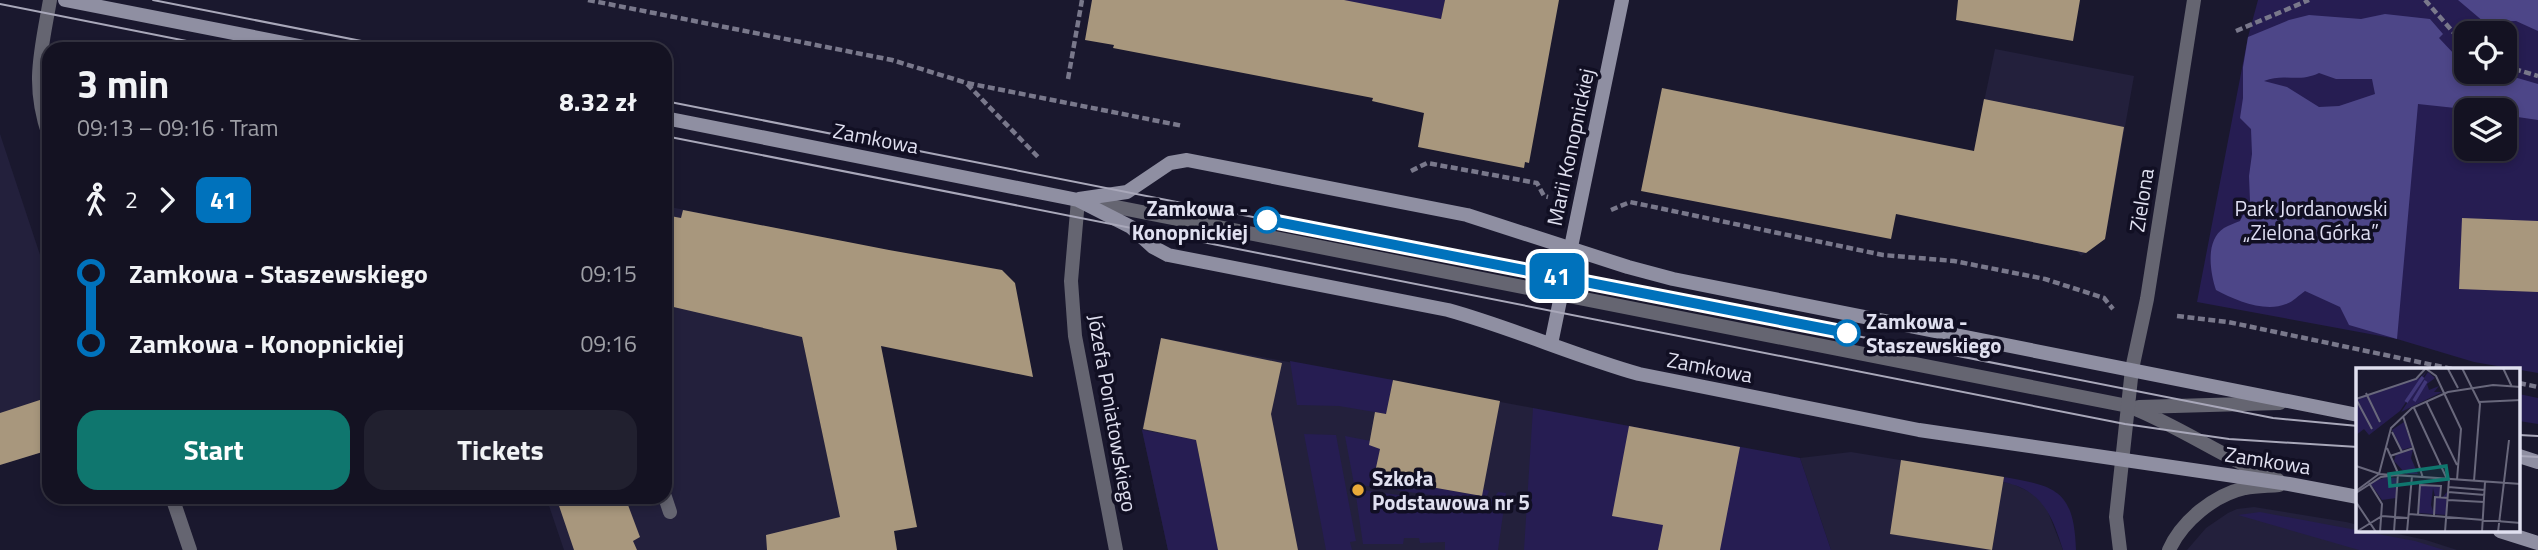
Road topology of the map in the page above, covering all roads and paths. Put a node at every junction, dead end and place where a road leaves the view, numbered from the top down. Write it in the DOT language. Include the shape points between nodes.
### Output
graph roads {
  1 [pos="50,0"];
  2 [pos="65,0"];
  3 [pos="588,0"];
  4 [pos="1082,0"];
  5 [pos="1622,0"];
  6 [pos="2194,0"];
  7 [pos="2309,0"];
  8 [pos="2425,0"];
  9 [pos="2236,31"];
  10 [pos="2454,33"];
  11 [pos="279,42"];
  12 [pos="2517,70"];
  13 [pos="2538,76"];
  14 [pos="1068,79"];
  15 [pos="967,83"];
  16 [pos="42,112"];
  17 [pos="672,119"];
  18 [pos="1195,129"];
  19 [pos="1040,159"];
  20 [pos="1409,171"];
  21 [pos="1537,183"];
  22 [pos="1078,200"];
  23 [pos="1630,201"];
  24 [pos="1571,248"];
  25 [pos="1561,294"];
  26 [pos="2104,298"];
  27 [pos="2180,315"];
  28 [pos="1551,344"];
  29 [pos="2447,368"];
  30 [pos="2132,369"];
  31 [pos="2520,383"];
  32 [pos="2538,387"];
  33 [pos="2127,406"];
  34 [pos="2319,407"];
  35 [pos="2356,415"];
  36 [pos="2520,456"];
  37 [pos="2122,459"];
  38 [pos="2538,462"];
  39 [pos="2289,484"];
  40 [pos="2356,497"];
  41 [pos="174,504"];
  42 [pos="667,504"];
  43 [pos="670,512"];
  44 [pos="2503,532"];
  45 [pos="2538,543"];
  46 [pos="190,550"];
  47 [pos="1116,550"];
  48 [pos="2120,550"];
  49 [pos="2169,550"];
  1 -- 16 [label="street" via="41,44 38,88"];
  2 -- 11 [label="street"];
  3 -- 15 [label="path" via="891,60"];
  4 -- 14 [label="path"];
  5 -- 24 [label="street, Marii Konopnickiej"];
  6 -- 30 [label="street, Zielona"];
  7 -- 9 [label="path"];
  8 -- 10 [label="path"];
  12 -- 13 [label="path"];
  15 -- 18 [label="path"];
  15 -- 19 [label="path"];
  17 -- 22 [label="street, Zamkowa"];
  20 -- 21 [label="path" via="1427,163"];
  22 -- 24 [label="street, Zamkowa" via="1127,192 1170,163 1187,160 1453,212"];
  22 -- 25 [label="street"];
  22 -- 28 [label="street, Zamkowa" via="1131,227 1168,255 1448,310"];
  22 -- 47 [label="street, Józefa Poniatowskiego" via="1072,281 1075,337"];
  23 -- 26 [label="path" via="1883,255 1954,261 2045,279"];
  24 -- 25 [label="street, Marii Konopnickiej"];
  24 -- 30 [label="street, Zamkowa" via="1673,279"];
  25 -- 28 [label="street, Marii Konopnickiej"];
  25 -- 33 [label="street"];
  27 -- 29 [label="path"];
  28 -- 37 [label="street, Zamkowa" via="1639,374 1919,430"];
  30 -- 33 [label="street, Zielona"];
  30 -- 34 [label="street, Zamkowa"];
  31 -- 32 [label="path"];
  33 -- 34 [label="street" via="2276,403"];
  33 -- 37 [label="street, Zielona"];
  33 -- 39 [label="street" via="2161,418 2252,470"];
  34 -- 35 [label="street, Zamkowa"];
  36 -- 38 [label="street"];
  37 -- 39 [label="street, Zamkowa"];
  37 -- 48 [label="street, Zielona" via="2116,517"];
  39 -- 40 [label="street, Zamkowa"];
  39 -- 49 [label="street" via="2243,489 2213,503 2181,529"];
  41 -- 46 [label="street"];
  42 -- 43 [label="street"];
  44 -- 45 [label="street"];
}
